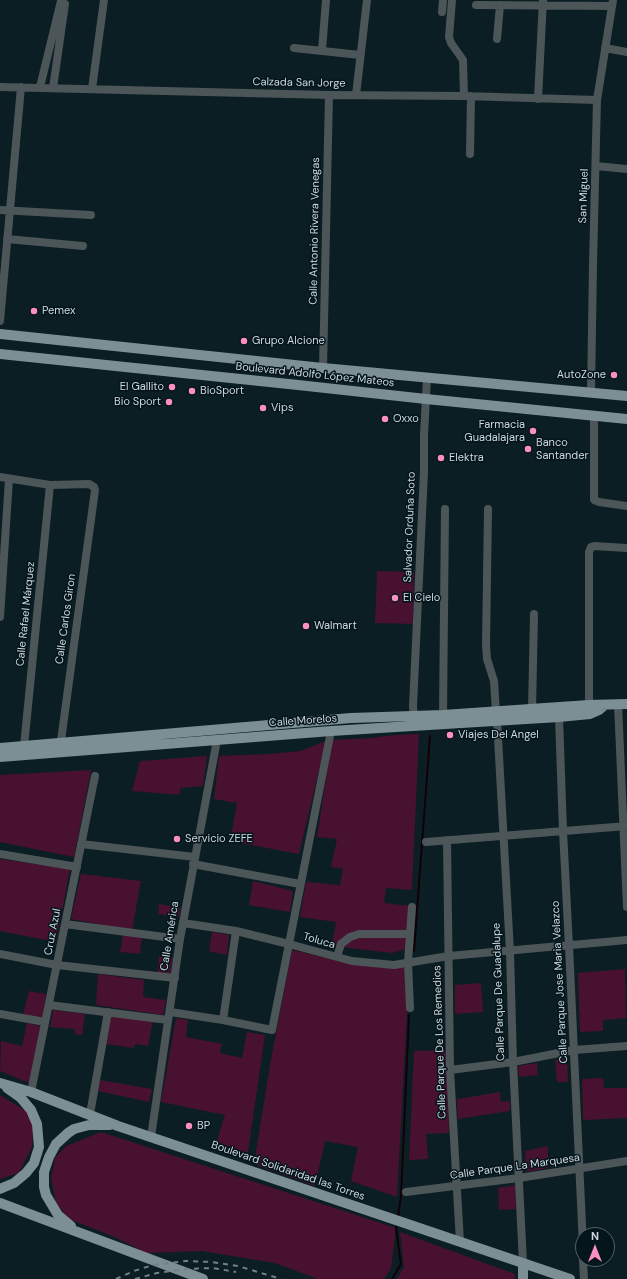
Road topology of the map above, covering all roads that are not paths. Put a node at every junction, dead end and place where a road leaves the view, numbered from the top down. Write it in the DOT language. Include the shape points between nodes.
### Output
graph roads {
  1 [pos="64,0"];
  2 [pos="104,0"];
  3 [pos="326,0"];
  4 [pos="367,0"];
  5 [pos="443,0"];
  6 [pos="452,0"];
  7 [pos="543,2"];
  8 [pos="612,3"];
  9 [pos="476,5"];
  10 [pos="500,5"];
  11 [pos="442,12"];
  12 [pos="497,39"];
  13 [pos="294,48"];
  14 [pos="606,48"];
  15 [pos="322,50"];
  16 [pos="627,52"];
  17 [pos="360,55"];
  18 [pos="0,87"];
  19 [pos="21,87"];
  20 [pos="40,88"];
  21 [pos="53,88"];
  22 [pos="92,89"];
  23 [pos="329,95"];
  24 [pos="356,95"];
  25 [pos="468,96"];
  26 [pos="538,99"];
  27 [pos="597,100"];
  28 [pos="470,154"];
  29 [pos="596,166"];
  30 [pos="627,169"];
  31 [pos="0,210"];
  32 [pos="10,211"];
  33 [pos="91,216"];
  34 [pos="8,239"];
  35 [pos="83,246"];
  36 [pos="0,321"];
  37 [pos="0,334"];
  38 [pos="0,354"];
  39 [pos="323,368"];
  40 [pos="427,378"];
  41 [pos="591,393"];
  42 [pos="627,396"];
  43 [pos="426,400"];
  44 [pos="594,416"];
  45 [pos="627,419"];
  46 [pos="0,477"];
  47 [pos="9,479"];
  48 [pos="50,485"];
  49 [pos="627,506"];
  50 [pos="445,509"];
  51 [pos="488,509"];
  52 [pos="627,548"];
  53 [pos="534,614"];
  54 [pos="0,617"];
  55 [pos="623,704"];
  56 [pos="589,705"];
  57 [pos="605,705"];
  58 [pos="532,710"];
  59 [pos="443,715"];
  60 [pos="496,716"];
  61 [pos="560,717"];
  62 [pos="414,721"];
  63 [pos="331,731"];
  64 [pos="217,740"];
  65 [pos="61,743"];
  66 [pos="24,746"];
  67 [pos="0,748"];
  68 [pos="60,753"];
  69 [pos="0,757"];
  70 [pos="94,776"];
  71 [pos="625,826"];
  72 [pos="563,831"];
  73 [pos="502,835"];
  74 [pos="447,840"];
  75 [pos="426,842"];
  76 [pos="81,844"];
  77 [pos="0,854"];
  78 [pos="194,861"];
  79 [pos="77,867"];
  80 [pos="300,884"];
  81 [pos="412,907"];
  82 [pos="627,907"];
  83 [pos="183,923"];
  84 [pos="65,924"];
  85 [pos="236,931"];
  86 [pos="410,934"];
  87 [pos="180,939"];
  88 [pos="627,940"];
  89 [pos="289,944"];
  90 [pos="570,946"];
  91 [pos="510,951"];
  92 [pos="0,954"];
  93 [pos="449,956"];
  94 [pos="337,957"];
  95 [pos="408,962"];
  96 [pos="58,965"];
  97 [pos="175,978"];
  98 [pos="49,1004"];
  99 [pos="410,1008"];
  100 [pos="108,1012"];
  101 [pos="0,1014"];
  102 [pos="169,1016"];
  103 [pos="223,1020"];
  104 [pos="45,1022"];
  105 [pos="627,1046"];
  106 [pos="574,1050"];
  107 [pos="513,1062"];
  108 [pos="450,1070"];
  109 [pos="0,1083"];
  110 [pos="31,1092"];
  111 [pos="90,1114"];
  112 [pos="118,1126"];
  113 [pos="151,1137"];
  114 [pos="627,1161"];
  115 [pos="580,1169"];
  116 [pos="519,1178"];
  117 [pos="457,1187"];
  118 [pos="0,1189"];
  119 [pos="406,1192"];
  120 [pos="0,1203"];
  121 [pos="582,1227"];
  122 [pos="91,1237"];
  123 [pos="460,1242"];
  124 [pos="523,1263"];
  125 [pos="584,1267"];
  126 [pos="203,1279"];
  127 [pos="523,1279"];
  128 [pos="570,1279"];
  129 [pos="584,1279"];
  1 -- 20 [label="street"];
  1 -- 21 [label="street"];
  2 -- 22 [label="street"];
  3 -- 15 [label="street"];
  4 -- 17 [label="street"];
  5 -- 11 [label="street"];
  6 -- 25 [label="street" via="449,37 463,60"];
  7 -- 8 [label="street"];
  7 -- 10 [label="street"];
  7 -- 26 [label="street"];
  8 -- 14 [label="street, San Miguel"];
  9 -- 10 [label="street"];
  10 -- 12 [label="street"];
  13 -- 15 [label="street"];
  14 -- 16 [label="street"];
  14 -- 27 [label="street, San Miguel"];
  15 -- 17 [label="street"];
  17 -- 24 [label="street"];
  18 -- 19 [label="street, Calzada San Jorge"];
  19 -- 20 [label="street, Calzada San Jorge"];
  19 -- 32 [label="street"];
  20 -- 21 [label="street, Calzada San Jorge"];
  21 -- 22 [label="street, Calzada San Jorge"];
  22 -- 23 [label="street, Calzada San Jorge"];
  23 -- 24 [label="street, Calzada San Jorge"];
  23 -- 39 [label="street, Calle Antonio Rivera Venegas"];
  24 -- 25 [label="street, Calzada San Jorge"];
  25 -- 26 [label="street, Calzada San Jorge"];
  25 -- 28 [label="street"];
  26 -- 27 [label="street, Calzada San Jorge"];
  27 -- 29 [label="street, San Miguel"];
  29 -- 30 [label="street"];
  29 -- 41 [label="street, San Miguel"];
  31 -- 32 [label="street"];
  32 -- 33 [label="street"];
  32 -- 34 [label="street"];
  34 -- 35 [label="street"];
  34 -- 36 [label="street"];
  37 -- 39 [label="main road, Boulevard Adolfo López Mateos"];
  38 -- 43 [label="main road, Boulevard Adolfo López Mateos" via="298,384"];
  39 -- 40 [label="main road, Boulevard Adolfo López Mateos"];
  40 -- 41 [label="main road, Boulevard Adolfo López Mateos"];
  40 -- 43 [label="street, Salvador Orduña Soto"];
  41 -- 42 [label="main road, Boulevard Adolfo López Mateos"];
  43 -- 44 [label="main road, Boulevard Adolfo López Mateos"];
  43 -- 62 [label="street, Salvador Orduña Soto"];
  44 -- 45 [label="main road, Boulevard Adolfo López Mateos"];
  44 -- 49 [label="street" via="594,500"];
  46 -- 47 [label="street"];
  47 -- 48 [label="street"];
  47 -- 54 [label="street"];
  48 -- 65 [label="street, Calle Carlos Giron" via="89,484 95,490"];
  48 -- 66 [label="street, Calle Rafael Márquez"];
  50 -- 59 [label="street"];
  51 -- 60 [label="street, Calle Parque De Guadalupe" via="486,645 487,659 494,681"];
  52 -- 56 [label="street" via="594,546 589,549"];
  53 -- 58 [label="street"];
  55 -- 57 [label="main road, Calle Morelos"];
  55 -- 71 [label="street"];
  56 -- 57 [label="main road, Calle Morelos"];
  56 -- 58 [label="main road, Calle Morelos"];
  57 -- 61 [label="main road, Calle Morelos" via="590,714"];
  58 -- 60 [label="main road, Calle Morelos"];
  59 -- 60 [label="main road, Calle Morelos"];
  59 -- 62 [label="main road, Calle Morelos"];
  60 -- 61 [label="main road, Calle Morelos"];
  60 -- 62 [label="main road, Calle Morelos"];
  60 -- 73 [label="street, Calle Parque De Guadalupe"];
  61 -- 72 [label="street, Calle Parque Jose Maria Velazco"];
  62 -- 63 [label="main road, Calle Morelos"];
  62 -- 65 [label="main road, Calle Morelos" via="351,718"];
  63 -- 64 [label="main road, Calle Morelos"];
  63 -- 80 [label="street"];
  64 -- 68 [label="main road, Calle Morelos"];
  64 -- 78 [label="street, Calle América"];
  65 -- 66 [label="main road, Calle Morelos"];
  65 -- 68 [label="street, Calle Carlos Giron"];
  66 -- 67 [label="main road, Calle Morelos"];
  68 -- 69 [label="main road, Calle Morelos"];
  70 -- 76 [label="street, Cruz Azul"];
  71 -- 72 [label="street"];
  71 -- 82 [label="street"];
  72 -- 73 [label="street"];
  72 -- 90 [label="street, Calle Parque Jose Maria Velazco"];
  73 -- 74 [label="street"];
  73 -- 91 [label="street, Calle Parque De Guadalupe"];
  74 -- 75 [label="street"];
  74 -- 93 [label="street, Calle Parque De Los Remedios"];
  76 -- 78 [label="street"];
  76 -- 79 [label="street, Cruz Azul"];
  77 -- 79 [label="street"];
  78 -- 80 [label="street"];
  78 -- 83 [label="street, Calle América"];
  79 -- 84 [label="street, Cruz Azul"];
  80 -- 89 [label="street"];
  81 -- 86 [label="street"];
  83 -- 85 [label="street, Toluca"];
  83 -- 87 [label="street, Calle América"];
  84 -- 87 [label="street"];
  84 -- 96 [label="street, Cruz Azul"];
  85 -- 89 [label="street, Toluca"];
  85 -- 103 [label="street"];
  86 -- 94 [label="street" via="359,934 341,944"];
  86 -- 95 [label="street"];
  87 -- 97 [label="street, Calle América"];
  88 -- 90 [label="street, Toluca"];
  89 -- 94 [label="street, Toluca"];
  89 -- 103 [label="street" via="272,1030"];
  90 -- 91 [label="street, Toluca"];
  90 -- 106 [label="street, Calle Parque Jose Maria Velazco"];
  91 -- 93 [label="street, Toluca"];
  91 -- 107 [label="street, Calle Parque De Guadalupe"];
  92 -- 96 [label="street"];
  93 -- 95 [label="street, Toluca"];
  93 -- 108 [label="street, Calle Parque De Los Remedios"];
  94 -- 95 [label="street, Toluca" via="371,964 394,965"];
  95 -- 99 [label="street"];
  96 -- 97 [label="street"];
  96 -- 98 [label="street, Cruz Azul"];
  97 -- 102 [label="street, Calle América"];
  98 -- 100 [label="street"];
  98 -- 104 [label="street, Cruz Azul"];
  100 -- 102 [label="street"];
  100 -- 111 [label="street"];
  101 -- 104 [label="street"];
  102 -- 103 [label="street"];
  102 -- 113 [label="street, Calle América"];
  104 -- 110 [label="street, Cruz Azul"];
  105 -- 106 [label="street"];
  106 -- 107 [label="street"];
  106 -- 115 [label="street, Calle Parque Jose Maria Velazco"];
  107 -- 108 [label="street"];
  107 -- 116 [label="street, Calle Parque De Guadalupe"];
  108 -- 117 [label="street, Calle Parque De Los Remedios"];
  109 -- 110 [label="main road, Boulevard Solidaridad las Torres"];
  109 -- 118 [label="main road" via="22,1098 32,1110 39,1140 37,1156 31,1168 14,1183"];
  110 -- 111 [label="main road, Boulevard Solidaridad las Torres"];
  111 -- 112 [label="main road, Boulevard Solidaridad las Torres"];
  112 -- 113 [label="main road, Boulevard Solidaridad las Torres"];
  112 -- 122 [label="main road" via="102,1124 74,1129 56,1144 48,1157 44,1172 44,1187 53,1209 63,1220"];
  113 -- 123 [label="main road, Boulevard Solidaridad las Torres"];
  114 -- 115 [label="street, Calle Parque La Marquesa"];
  115 -- 116 [label="street, Calle Parque La Marquesa"];
  115 -- 121 [label="street, Calle Parque Jose Maria Velazco"];
  116 -- 117 [label="street, Calle Parque La Marquesa"];
  116 -- 124 [label="street, Calle Parque De Guadalupe"];
  117 -- 119 [label="street, Calle Parque La Marquesa"];
  117 -- 123 [label="street, Calle Parque De Los Remedios"];
  120 -- 122 [label="main road"];
  122 -- 126 [label="main road"];
  123 -- 124 [label="main road, Boulevard Solidaridad las Torres"];
  124 -- 127 [label="main road"];
  124 -- 128 [label="main road, Boulevard Solidaridad las Torres"];
  125 -- 129 [label="street"];
}
